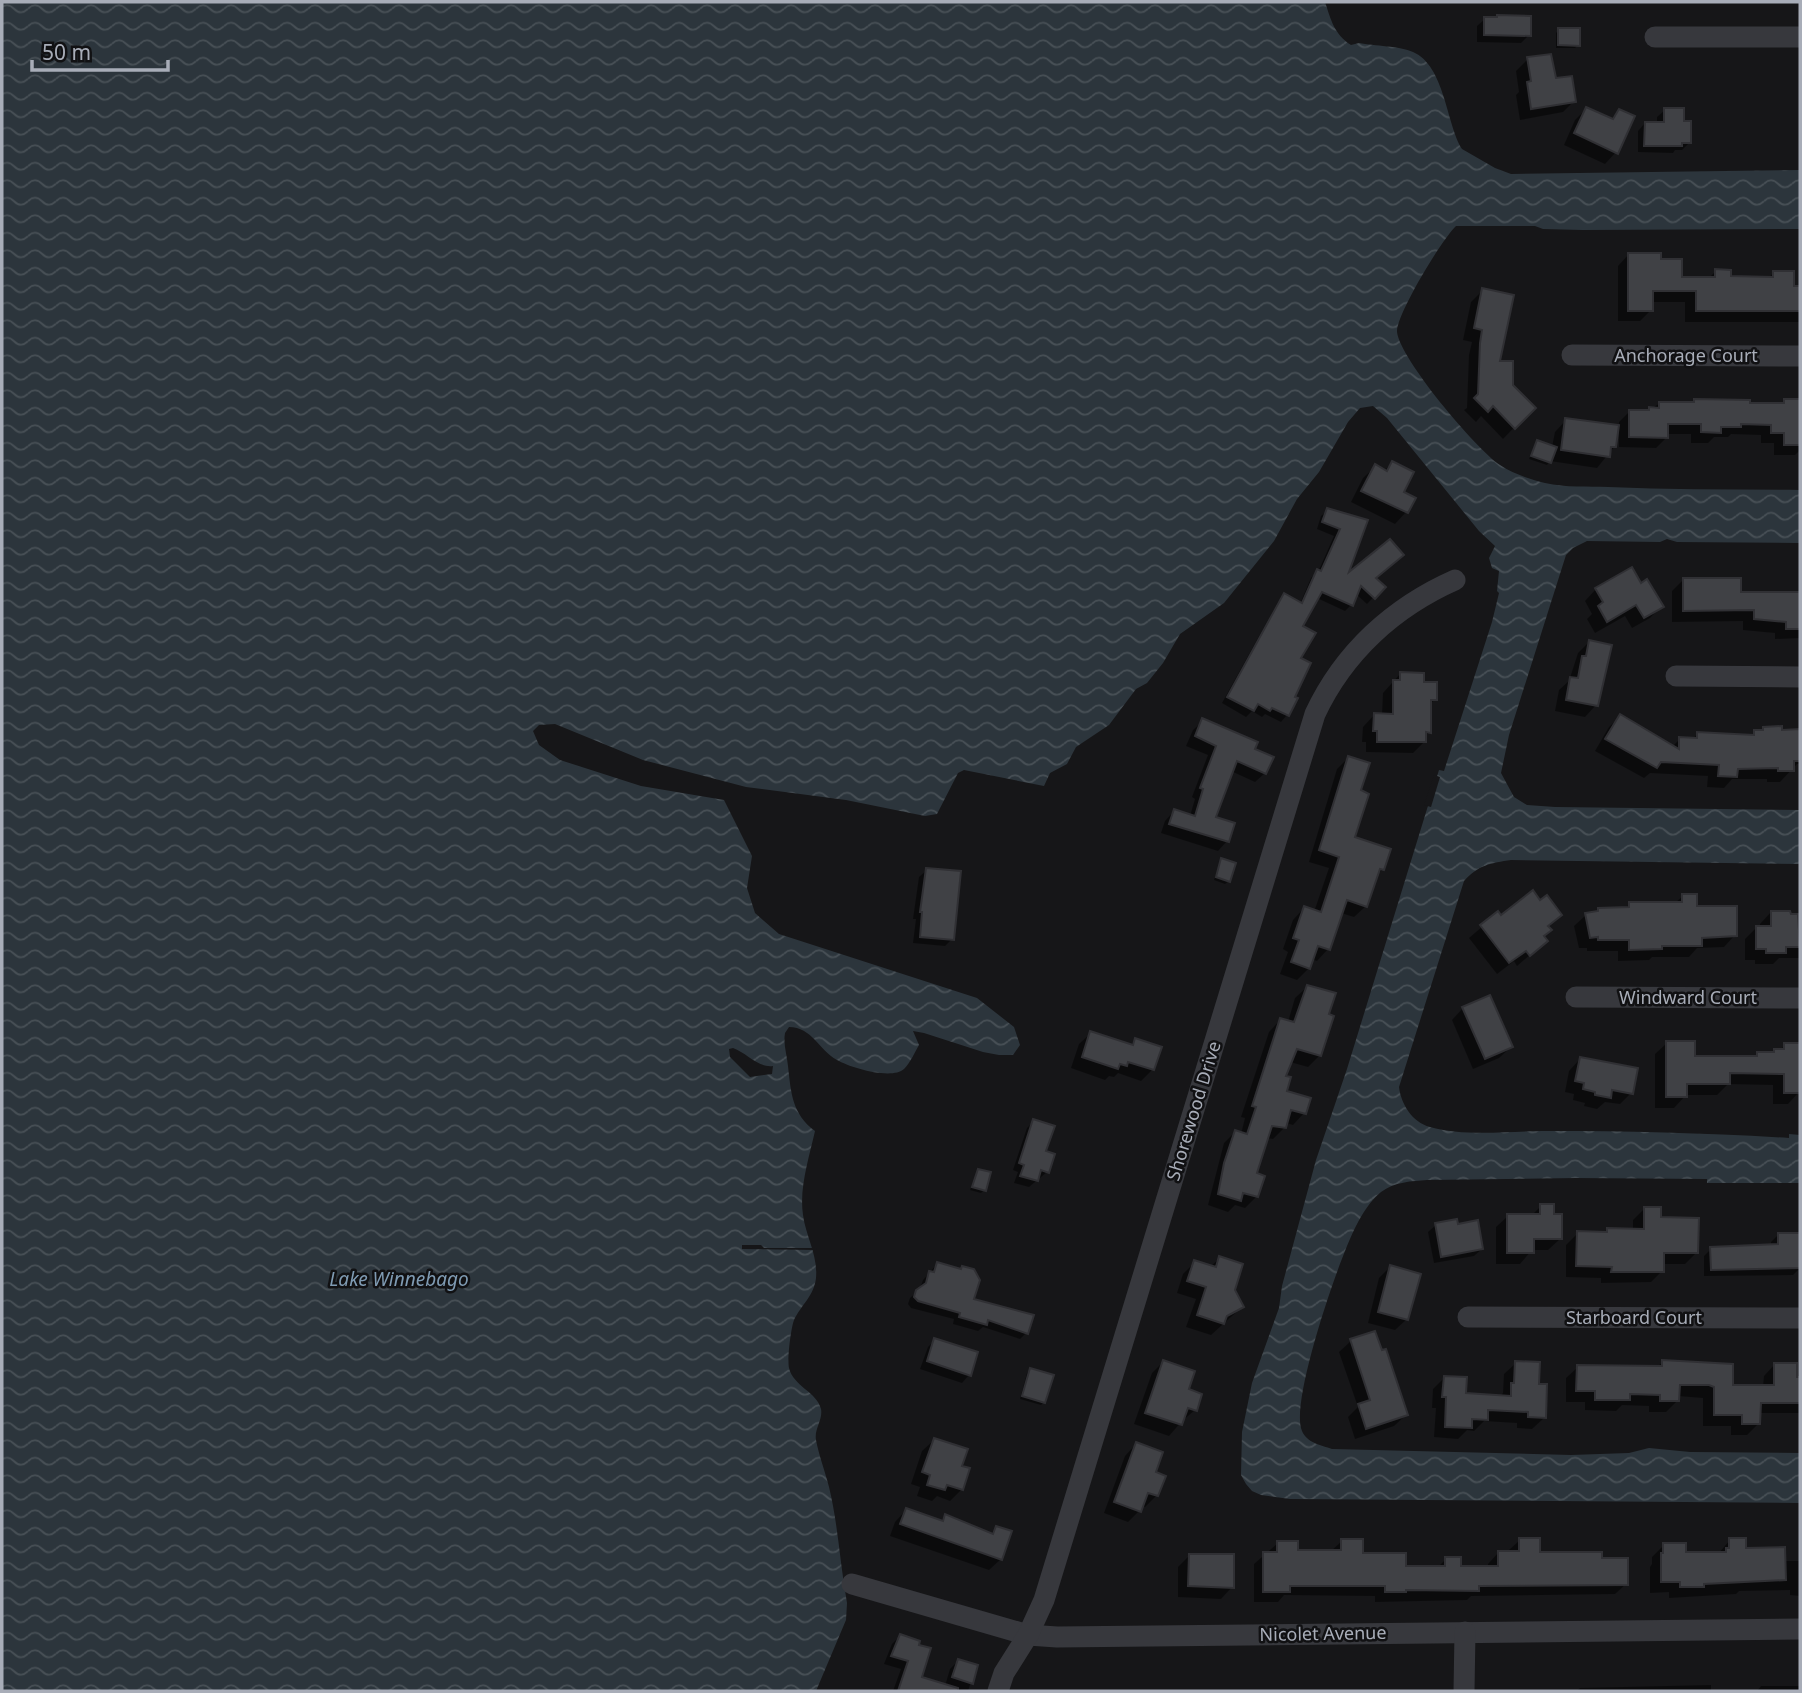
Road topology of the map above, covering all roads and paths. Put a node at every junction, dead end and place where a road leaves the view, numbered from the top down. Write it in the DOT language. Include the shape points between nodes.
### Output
graph roads {
  1 [pos="1655,37"];
  2 [pos="1800,37"];
  3 [pos="1572,355"];
  4 [pos="1800,356"];
  5 [pos="1455,580"];
  6 [pos="1676,676"];
  7 [pos="1800,677"];
  8 [pos="1576,998"];
  9 [pos="1800,998"];
  10 [pos="1468,1317"];
  11 [pos="1800,1318"];
  12 [pos="852,1584"];
  13 [pos="1800,1629"];
  14 [pos="1465,1632"];
  15 [pos="1028,1635"];
  16 [pos="999,1691"];
  17 [pos="1464,1691"];
  1 -- 2 [label="street"];
  3 -- 4 [label="street, Anchorage Court"];
  5 -- 15 [label="street, Shorewood Drive" via="1395,613 1334,678 1315,714 1067,1527"];
  6 -- 7 [label="street"];
  8 -- 9 [label="street, Windward Court"];
  10 -- 11 [label="street, Starboard Court"];
  12 -- 15 [label="street, Nicolet Avenue"];
  13 -- 14 [label="street, Nicolet Avenue"];
  14 -- 15 [label="street, Nicolet Avenue"];
  14 -- 17 [label="street"];
  15 -- 16 [label="street, Shorewood Drive" via="1004,1673"];
}
